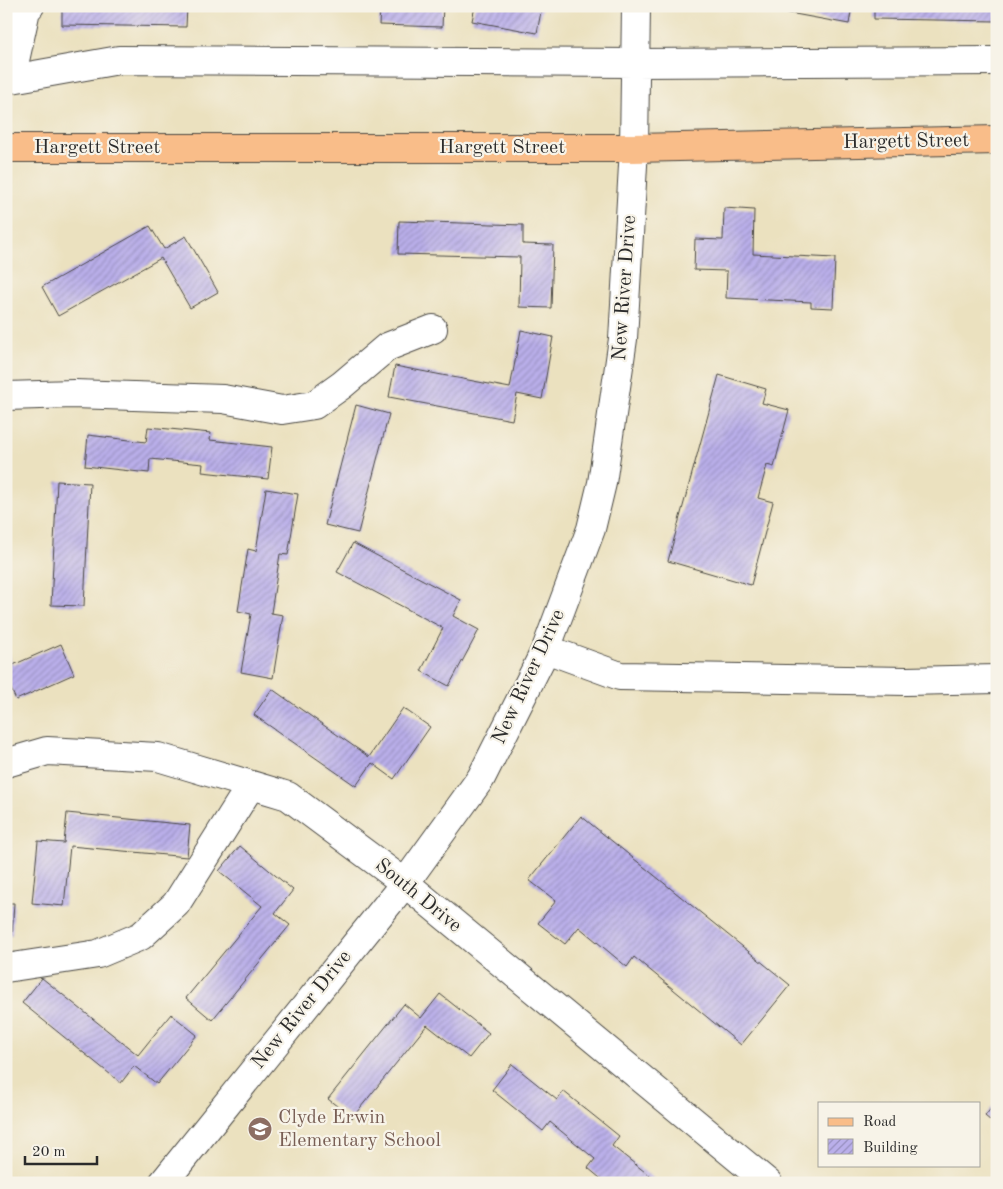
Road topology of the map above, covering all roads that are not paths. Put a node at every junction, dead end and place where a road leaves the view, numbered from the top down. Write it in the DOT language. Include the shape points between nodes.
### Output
graph roads {
  1 [pos="30,6"];
  2 [pos="636,6"];
  3 [pos="997,61"];
  4 [pos="635,63"];
  5 [pos="8,80"];
  6 [pos="997,140"];
  7 [pos="6,148"];
  8 [pos="634,148"];
  9 [pos="433,329"];
  10 [pos="6,396"];
  11 [pos="546,649"];
  12 [pos="997,679"];
  13 [pos="6,763"];
  14 [pos="251,785"];
  15 [pos="404,883"];
  16 [pos="6,968"];
  17 [pos="761,1180"];
  18 [pos="163,1183"];
  1 -- 5 [label="street" via="26,10"];
  2 -- 4 [label="street, New River Drive"];
  3 -- 4 [label="street"];
  4 -- 5 [label="street" via="119,60"];
  4 -- 8 [label="street, New River Drive"];
  6 -- 8 [label="main road, Hargett Street"];
  7 -- 8 [label="main road, Hargett Street"];
  8 -- 11 [label="street, New River Drive" via="624,339 602,483 591,529"];
  9 -- 10 [label="street" via="387,347 314,405 282,410 223,399 74,394"];
  11 -- 12 [label="street" via="620,676 906,681"];
  11 -- 15 [label="street, New River Drive" via="481,778"];
  13 -- 14 [label="street, South Drive" via="47,751 158,757"];
  14 -- 15 [label="street, South Drive" via="288,796"];
  14 -- 16 [label="street" via="176,904 141,936 98,954"];
  15 -- 17 [label="street, South Drive"];
  15 -- 18 [label="street, New River Drive"];
}
